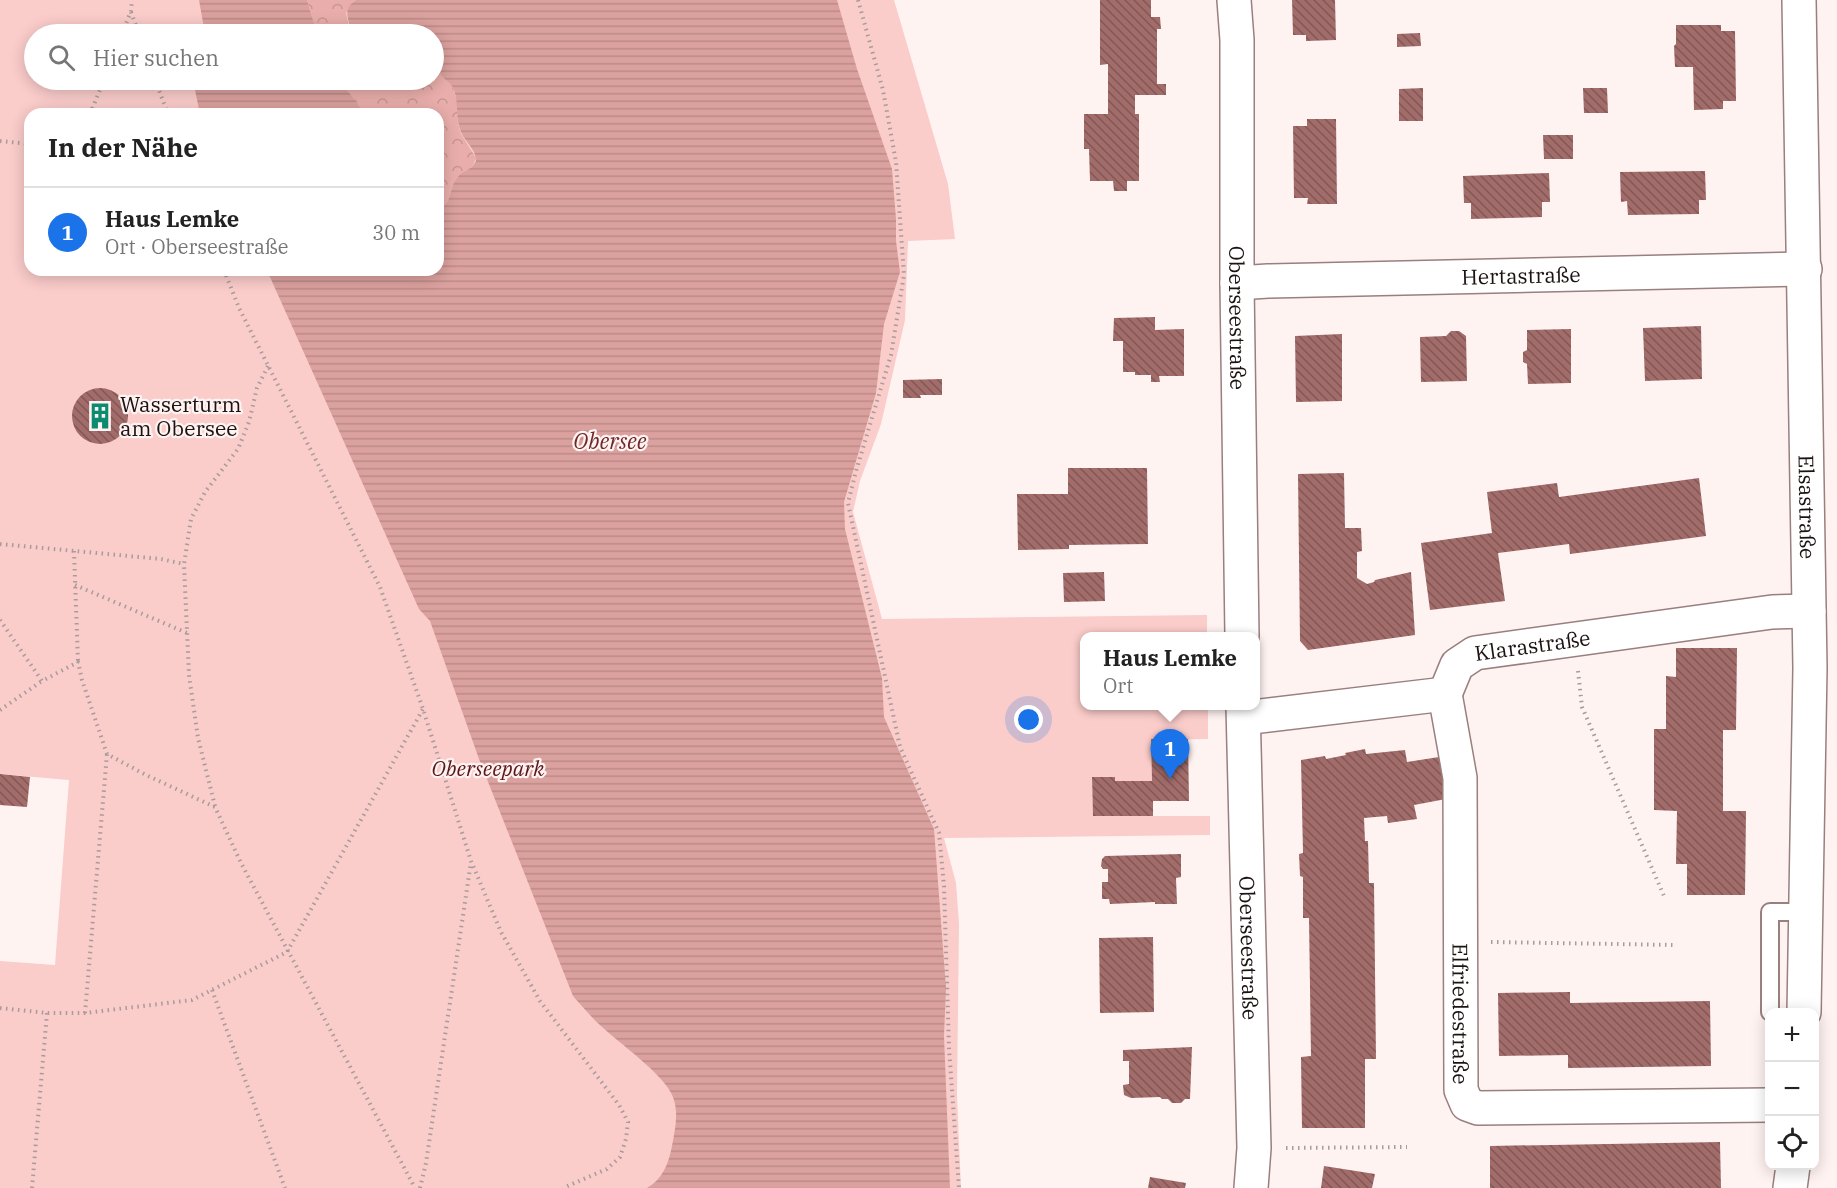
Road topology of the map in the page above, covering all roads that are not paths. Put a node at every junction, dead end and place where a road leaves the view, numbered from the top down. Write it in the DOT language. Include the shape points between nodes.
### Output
graph roads {
  1 [pos="1234,0"];
  2 [pos="1799,0"];
  3 [pos="1804,269"];
  4 [pos="1237,283"];
  5 [pos="1809,611"];
  6 [pos="1242,632"];
  7 [pos="1824,668"];
  8 [pos="1445,694"];
  9 [pos="1244,712"];
  10 [pos="1807,912"];
  11 [pos="1770,1008"];
  12 [pos="1804,1008"];
  13 [pos="1765,1105"];
  14 [pos="1792,1170"];
  15 [pos="1251,1188"];
  16 [pos="1790,1188"];
  1 -- 4 [label="street, Oberseestraße"];
  2 -- 3 [label="street, Elsastraße"];
  3 -- 4 [label="street, Hertastraße"];
  3 -- 5 [label="street, Elsastraße"];
  4 -- 6 [label="street, Oberseestraße"];
  5 -- 7 [label="street, Elsastraße"];
  5 -- 8 [label="street, Klarastraße" via="1772,612 1474,653 1457,665"];
  7 -- 10 [label="street, Elsastraße"];
  8 -- 9 [label="street"];
  8 -- 13 [label="street, Elfriedestraße" via="1460,778 1461,1090 1467,1104 1478,1108"];
  9 -- 15 [label="street, Oberseestraße" via="1254,1148"];
  10 -- 11 [label="lane" via="1770,912"];
  10 -- 12 [label="street, Elsastraße"];
  14 -- 16 [label="street"];
}
